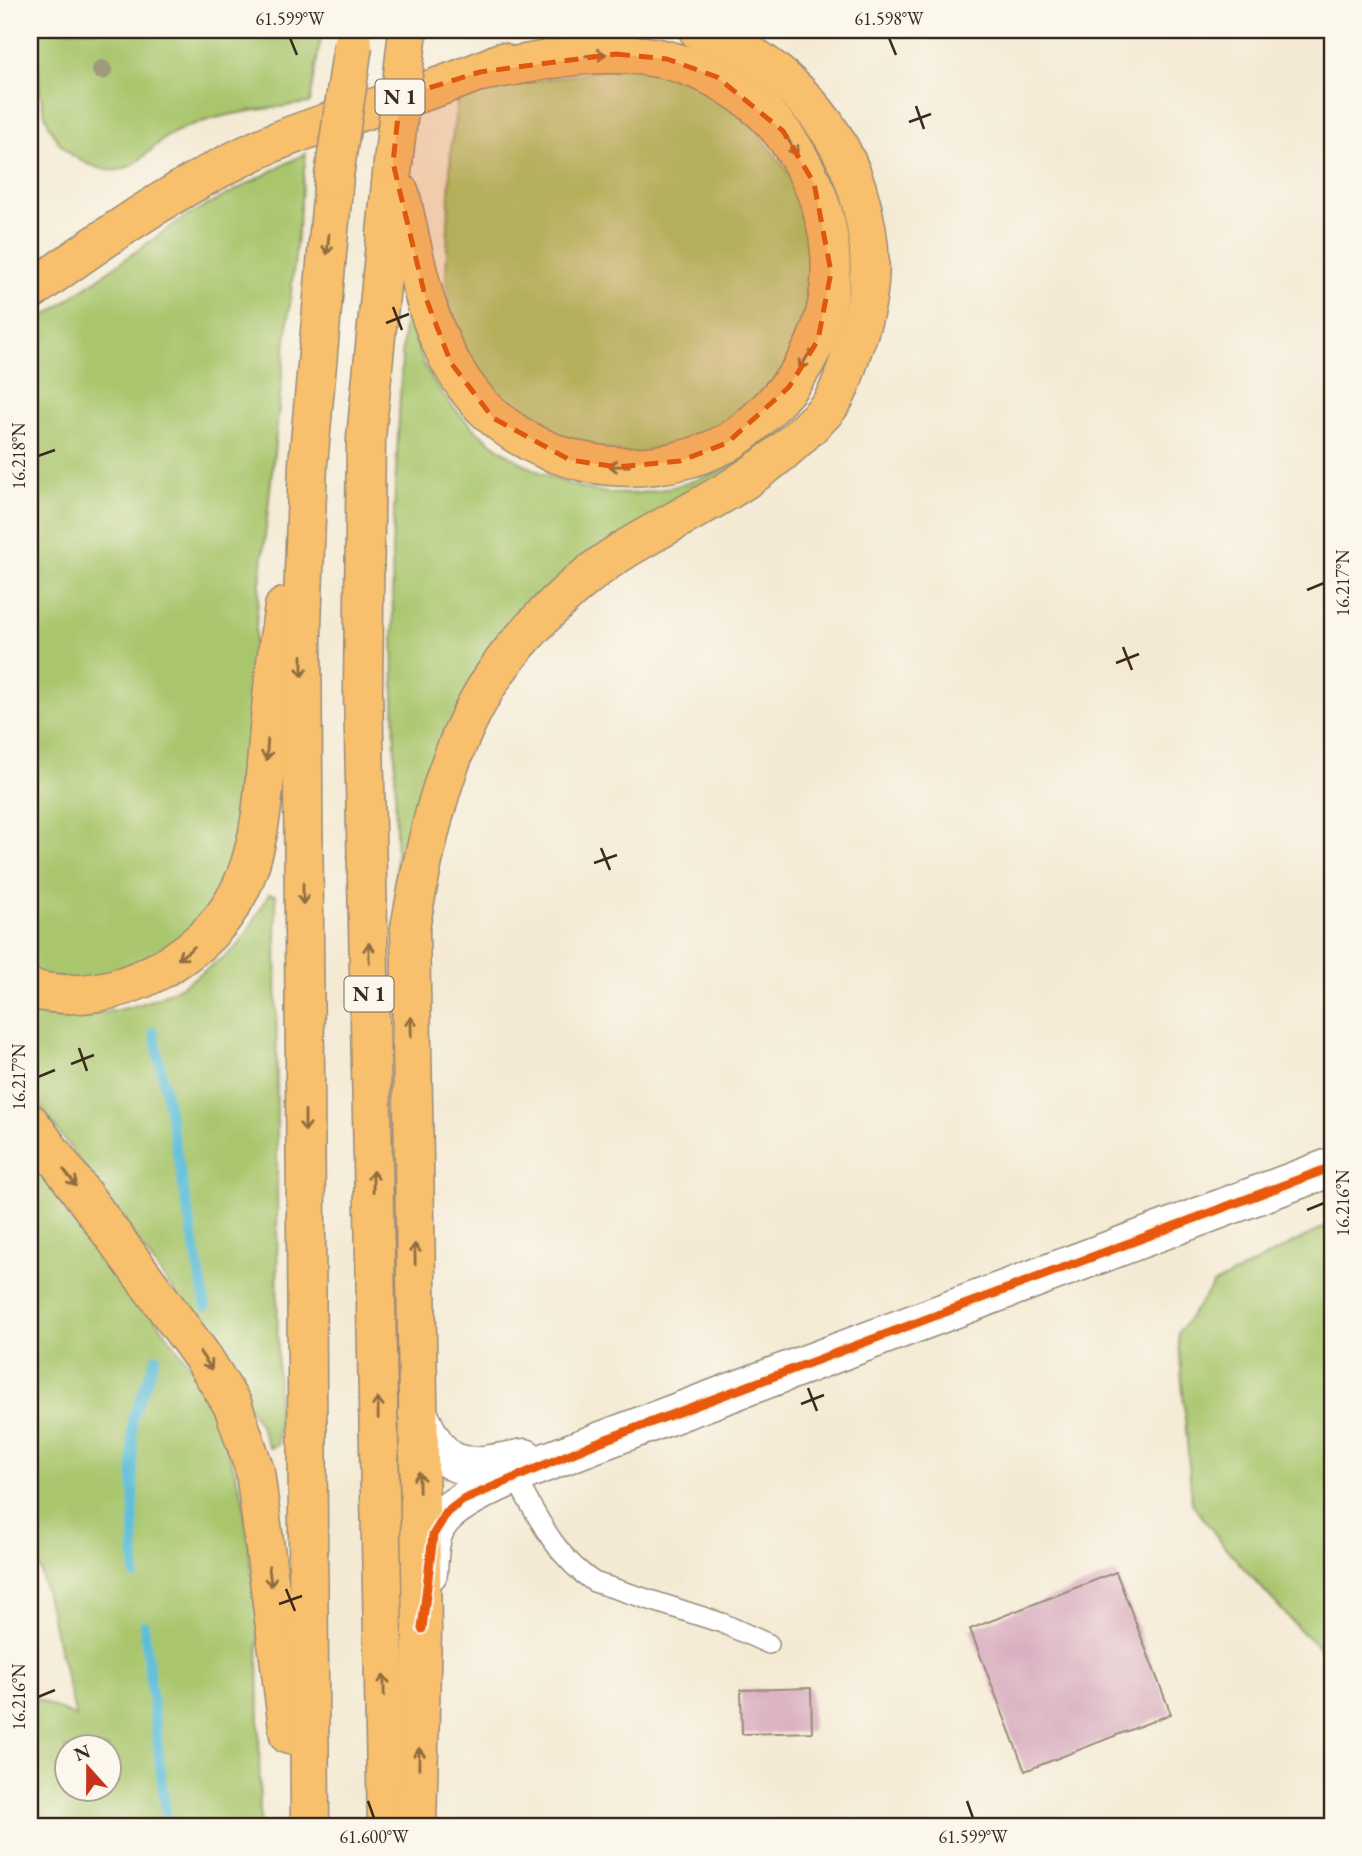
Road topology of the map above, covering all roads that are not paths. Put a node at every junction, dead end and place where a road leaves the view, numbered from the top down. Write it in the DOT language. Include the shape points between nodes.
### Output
graph roads {
  1 [pos="408,30"];
  2 [pos="584,30"];
  3 [pos="698,30"];
  4 [pos="354,37"];
  5 [pos="480,72"];
  6 [pos="393,163"];
  7 [pos="30,291"];
  8 [pos="308,464"];
  9 [pos="30,989"];
  10 [pos="30,1123"];
  11 [pos="1332,1167"];
  12 [pos="418,1413"];
  13 [pos="596,1443"];
  14 [pos="514,1477"];
  15 [pos="422,1629"];
  16 [pos="769,1644"];
  17 [pos="301,1826"];
  18 [pos="310,1826"];
  19 [pos="387,1826"];
  20 [pos="417,1826"];
  1 -- 6 [label="highway, N 1, bridge"];
  2 -- 5 [label="highway"];
  12 -- 3 [label="highway, one-way" via="410,928 425,850 454,750 514,649 563,595 622,551 736,487 783,454 832,403 866,315 871,258 863,209 832,132 797,90 752,54"];
  4 -- 8 [label="highway, N 1, one-way, bridge" via="334,176"];
  5 -- 6 [label="highway, one-way" via="616,54 667,59 717,77 758,106 783,131 814,183 830,242 831,272 828,310 818,340 781,396 727,443 680,461 617,467 570,460 531,444 493,418 451,363 425,296"];
  5 -- 7 [label="highway" via="381,103 228,163 153,204"];
  19 -- 6 [label="highway, N 1, one-way" via="363,688 366,438"];
  8 -- 9 [label="highway, one-way" via="274,664 260,833 237,894 220,922 196,945 150,976 92,993 58,995"];
  8 -- 18 [label="highway, N 1, one-way" via="302,639"];
  10 -- 17 [label="highway, one-way" via="204,1359 237,1415 255,1471"];
  11 -- 13 [label="street"];
  12 -- 13 [label="street" via="437,1452 461,1466"];
  15 -- 12 [label="highway, one-way"];
  13 -- 14 [label="street"];
  14 -- 15 [label="street" via="463,1500 438,1523 429,1555"];
  14 -- 16 [label="lane" via="558,1551 594,1582 722,1623"];
  20 -- 15 [label="highway, one-way"];
}
